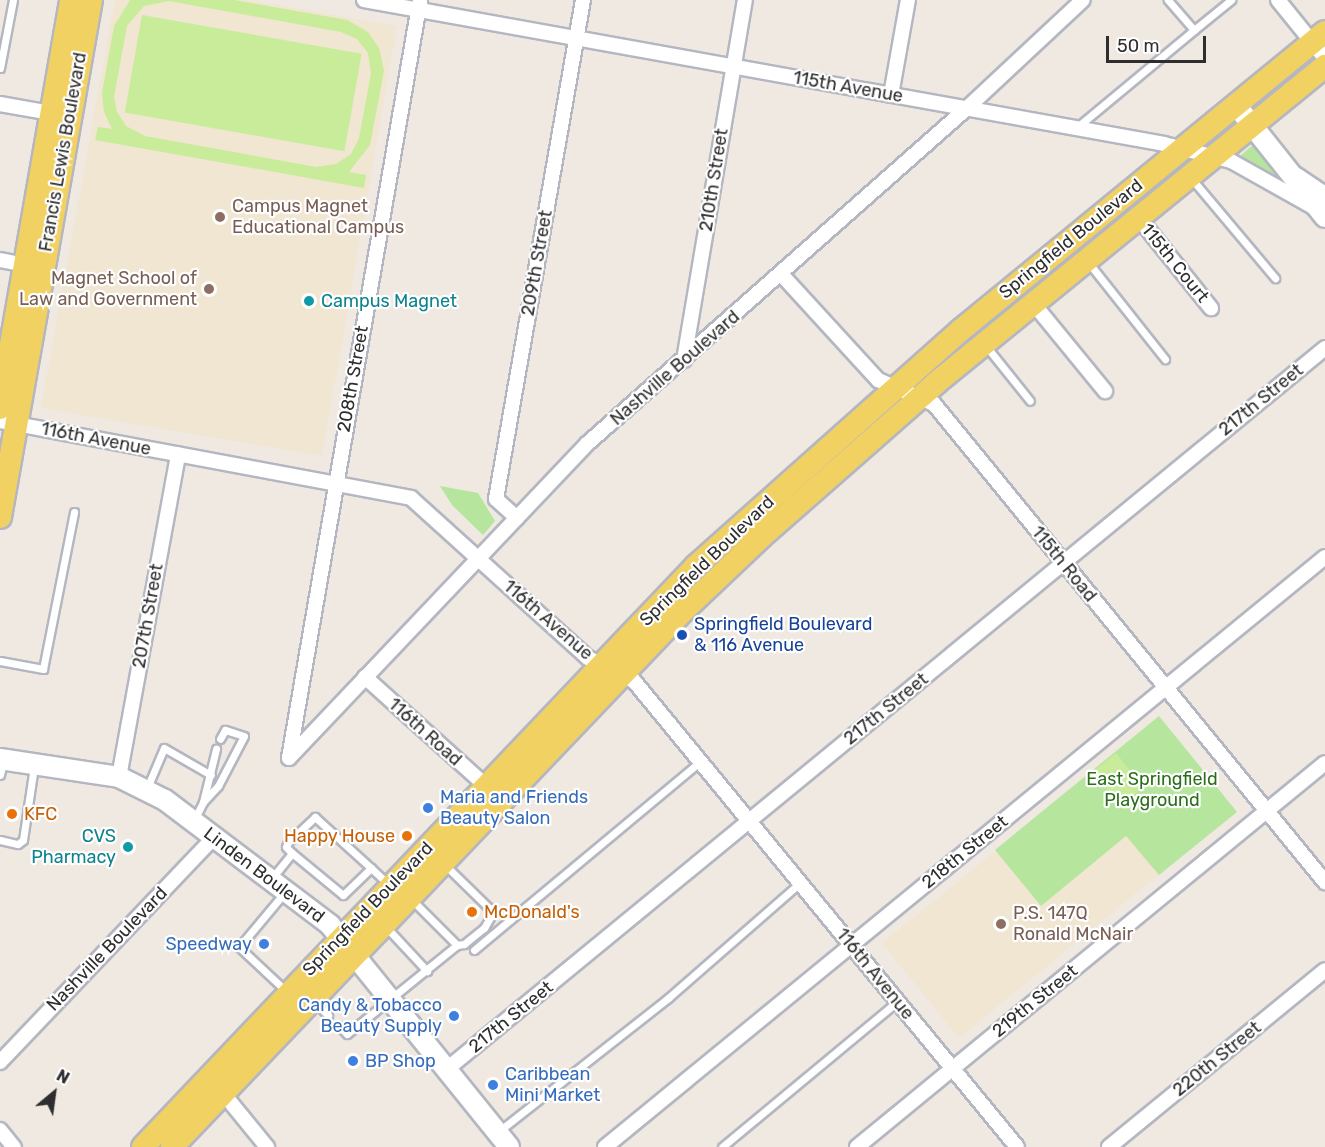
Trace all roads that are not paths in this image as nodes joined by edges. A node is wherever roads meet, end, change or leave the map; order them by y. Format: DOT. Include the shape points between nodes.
graph roads {
  1 [pos="13,0"];
  2 [pos="71,0"];
  3 [pos="91,0"];
  4 [pos="364,0"];
  5 [pos="583,0"];
  6 [pos="745,0"];
  7 [pos="908,0"];
  8 [pos="1168,0"];
  9 [pos="1231,0"];
  10 [pos="1278,0"];
  11 [pos="1078,2"];
  12 [pos="419,5"];
  13 [pos="1194,30"];
  14 [pos="576,38"];
  15 [pos="1321,44"];
  16 [pos="733,66"];
  17 [pos="1325,66"];
  18 [pos="0,68"];
  19 [pos="891,95"];
  20 [pos="0,104"];
  21 [pos="1236,105"];
  22 [pos="967,108"];
  23 [pos="61,115"];
  24 [pos="1252,125"];
  25 [pos="1076,128"];
  26 [pos="1182,149"];
  27 [pos="1213,156"];
  28 [pos="1189,176"];
  29 [pos="1323,207"];
  30 [pos="1138,217"];
  31 [pos="0,260"];
  32 [pos="1086,260"];
  33 [pos="34,267"];
  34 [pos="781,274"];
  35 [pos="1275,278"];
  36 [pos="1033,303"];
  37 [pos="1211,308"];
  38 [pos="984,344"];
  39 [pos="1325,348"];
  40 [pos="1165,359"];
  41 [pos="684,360"];
  42 [pos="893,389"];
  43 [pos="1105,391"];
  44 [pos="918,399"];
  45 [pos="1030,401"];
  46 [pos="5,418"];
  47 [pos="178,454"];
  48 [pos="335,482"];
  49 [pos="74,512"];
  50 [pos="0,517"];
  51 [pos="517,518"];
  52 [pos="1325,557"];
  53 [pos="478,559"];
  54 [pos="1063,563"];
  55 [pos="0,661"];
  56 [pos="612,670"];
  57 [pos="365,677"];
  58 [pos="1164,688"];
  59 [pos="220,739"];
  60 [pos="216,749"];
  61 [pos="289,758"];
  62 [pos="701,761"];
  63 [pos="1325,763"];
  64 [pos="1,764"];
  65 [pos="35,764"];
  66 [pos="211,775"];
  67 [pos="119,777"];
  68 [pos="486,786"];
  69 [pos="146,790"];
  70 [pos="203,802"];
  71 [pos="1266,812"];
  72 [pos="193,821"];
  73 [pos="749,821"];
  74 [pos="214,837"];
  75 [pos="0,840"];
  76 [pos="292,853"];
  77 [pos="442,863"];
  78 [pos="371,868"];
  79 [pos="1325,882"];
  80 [pos="800,883"];
  81 [pos="278,886"];
  82 [pos="390,886"];
  83 [pos="410,897"];
  84 [pos="384,924"];
  85 [pos="348,945"];
  86 [pos="457,945"];
  87 [pos="851,945"];
  88 [pos="474,950"];
  89 [pos="1325,970"];
  90 [pos="427,971"];
  91 [pos="288,993"];
  92 [pos="311,999"];
  93 [pos="392,1000"];
  94 [pos="898,1001"];
  95 [pos="328,1015"];
  96 [pos="339,1026"];
  97 [pos="0,1062"];
  98 [pos="952,1069"];
  99 [pos="447,1070"];
  100 [pos="223,1093"];
  101 [pos="0,1130"];
  102 [pos="503,1140"];
  103 [pos="14,1147"];
  104 [pos="143,1147"];
  105 [pos="172,1147"];
  106 [pos="267,1147"];
  107 [pos="605,1147"];
  108 [pos="722,1147"];
  109 [pos="857,1147"];
  110 [pos="1017,1147"];
  111 [pos="1109,1147"];
  1 -- 18 [label="lane"];
  2 -- 23 [label="main road, Francis Lewis Boulevard"];
  3 -- 23 [label="main road, Francis Lewis Boulevard"];
  4 -- 12 [label="street, 115th Avenue"];
  5 -- 14 [label="street, 209th Street"];
  6 -- 16 [label="street, 210th Street"];
  7 -- 19 [label="street"];
  8 -- 13 [label="lane"];
  9 -- 13 [label="lane"];
  10 -- 15 [label="street"];
  11 -- 22 [label="street, Nashville Boulevard"];
  12 -- 14 [label="street, 115th Avenue"];
  12 -- 48 [label="street, 208th Street"];
  13 -- 25 [label="lane"];
  14 -- 16 [label="street, 115th Avenue"];
  14 -- 51 [label="street, 209th Street" via="496,499"];
  15 -- 21 [label="main road, Springfield Boulevard"];
  16 -- 19 [label="street, 115th Avenue"];
  16 -- 41 [label="street, 210th Street"];
  17 -- 24 [label="main road, Springfield Boulevard"];
  19 -- 22 [label="street, 115th Avenue"];
  20 -- 23 [label="street"];
  21 -- 24 [label="main road, 115th Avenue"];
  21 -- 26 [label="main road, Springfield Boulevard"];
  22 -- 25 [label="street, 115th Avenue"];
  22 -- 34 [label="street, Nashville Boulevard"];
  23 -- 33 [label="main road, Francis Lewis Boulevard"];
  24 -- 27 [label="main road, Springfield Boulevard"];
  24 -- 29 [label="main road, 115th Avenue"];
  25 -- 26 [label="street, 115th Avenue"];
  26 -- 27 [label="street, 115th Avenue"];
  26 -- 42 [label="main road, Springfield Boulevard"];
  27 -- 28 [label="main road, Springfield Boulevard"];
  27 -- 29 [label="street, 115th Avenue" via="1231,161"];
  28 -- 30 [label="main road, Springfield Boulevard"];
  28 -- 35 [label="lane"];
  30 -- 32 [label="main road, Springfield Boulevard"];
  30 -- 37 [label="street, 115th Court"];
  31 -- 33 [label="street"];
  32 -- 36 [label="main road, Springfield Boulevard"];
  32 -- 40 [label="lane"];
  33 -- 46 [label="main road, Francis Lewis Boulevard"];
  34 -- 41 [label="street, Nashville Boulevard"];
  34 -- 42 [label="street, 115th Road" via="878,380"];
  36 -- 38 [label="main road, Springfield Boulevard"];
  36 -- 43 [label="street"];
  38 -- 44 [label="main road, Springfield Boulevard"];
  38 -- 45 [label="lane"];
  39 -- 54 [label="street, 217th Street"];
  41 -- 51 [label="street, Nashville Boulevard" via="588,443"];
  42 -- 44 [label="street, 115th Road"];
  42 -- 56 [label="main road, Springfield Boulevard" via="696,566"];
  44 -- 54 [label="street, 115th Road" via="934,404"];
  44 -- 56 [label="main road, Springfield Boulevard"];
  46 -- 47 [label="street, 116th Avenue"];
  46 -- 50 [label="main road, Francis Lewis Boulevard"];
  47 -- 48 [label="street, 116th Avenue"];
  47 -- 67 [label="street, 207th Street"];
  48 -- 53 [label="street, 116th Avenue" via="411,498"];
  48 -- 61 [label="street, 208th Street"];
  49 -- 55 [label="lane" via="43,669"];
  51 -- 53 [label="street, Nashville Boulevard"];
  52 -- 58 [label="street, 218th Street"];
  53 -- 56 [label="street, 116th Avenue" via="588,658"];
  53 -- 57 [label="street, Nashville Boulevard"];
  54 -- 58 [label="street, 115th Road"];
  54 -- 73 [label="street, 217th Street"];
  56 -- 62 [label="street, 116th Avenue" via="634,681"];
  56 -- 68 [label="main road, Springfield Boulevard"];
  56 -- 77 [label="main road, Springfield Boulevard"];
  57 -- 61 [label="street, Nashville Boulevard"];
  57 -- 68 [label="street, 116th Road"];
  58 -- 71 [label="street, 115th Road"];
  58 -- 87 [label="street, 218th Street"];
  59 -- 70 [label="lane" via="225,730 244,736 218,786"];
  60 -- 66 [label="lane"];
  62 -- 73 [label="street, 116th Avenue"];
  62 -- 88 [label="lane"];
  63 -- 71 [label="street, 219th Street"];
  64 -- 65 [label="main road, Linden Boulevard"];
  65 -- 67 [label="main road, Linden Boulevard"];
  65 -- 75 [label="lane" via="23,840 18,844"];
  66 -- 69 [label="lane" via="164,748"];
  66 -- 70 [label="lane"];
  67 -- 69 [label="main road, Linden Boulevard"];
  68 -- 82 [label="main road, Springfield Boulevard"];
  69 -- 72 [label="main road, Linden Boulevard"];
  70 -- 72 [label="lane"];
  71 -- 79 [label="street, 115th Road"];
  71 -- 98 [label="street, 219th Street"];
  72 -- 74 [label="main road, Linden Boulevard"];
  73 -- 80 [label="street, 116th Avenue"];
  73 -- 99 [label="street, 217th Street"];
  74 -- 81 [label="main road, Linden Boulevard"];
  74 -- 97 [label="street, Nashville Boulevard"];
  76 -- 78 [label="lane" via="340,895"];
  76 -- 78 [label="lane" via="286,848 288,842 315,817"];
  76 -- 81 [label="lane"];
  77 -- 83 [label="main road, Springfield Boulevard"];
  77 -- 86 [label="lane" via="492,914 474,936"];
  78 -- 82 [label="lane"];
  80 -- 87 [label="street, 116th Avenue"];
  80 -- 102 [label="lane"];
  81 -- 85 [label="main road, Linden Boulevard"];
  81 -- 91 [label="lane" via="239,947"];
  82 -- 85 [label="main road, Springfield Boulevard"];
  83 -- 84 [label="main road, Springfield Boulevard"];
  83 -- 86 [label="lane"];
  84 -- 85 [label="main road, Springfield Boulevard"];
  84 -- 90 [label="lane"];
  85 -- 91 [label="main road, Springfield Boulevard"];
  85 -- 92 [label="main road, Springfield Boulevard"];
  85 -- 93 [label="main road, Linden Boulevard"];
  86 -- 90 [label="lane"];
  87 -- 94 [label="street, 116th Avenue"];
  87 -- 107 [label="street, 218th Street"];
  89 -- 111 [label="street, 220th Street"];
  90 -- 93 [label="lane"];
  91 -- 104 [label="main road, Springfield Boulevard"];
  92 -- 95 [label="lane"];
  92 -- 100 [label="main road, Springfield Boulevard"];
  93 -- 96 [label="lane" via="347,1034"];
  93 -- 99 [label="main road, Linden Boulevard"];
  94 -- 98 [label="street, 116th Avenue"];
  94 -- 108 [label="lane"];
  98 -- 109 [label="street, 219th Street"];
  98 -- 110 [label="street, 116th Avenue"];
  99 -- 102 [label="main road, Linden Boulevard"];
  100 -- 105 [label="main road, Springfield Boulevard"];
  100 -- 106 [label="street"];
  101 -- 103 [label="street"];
}
